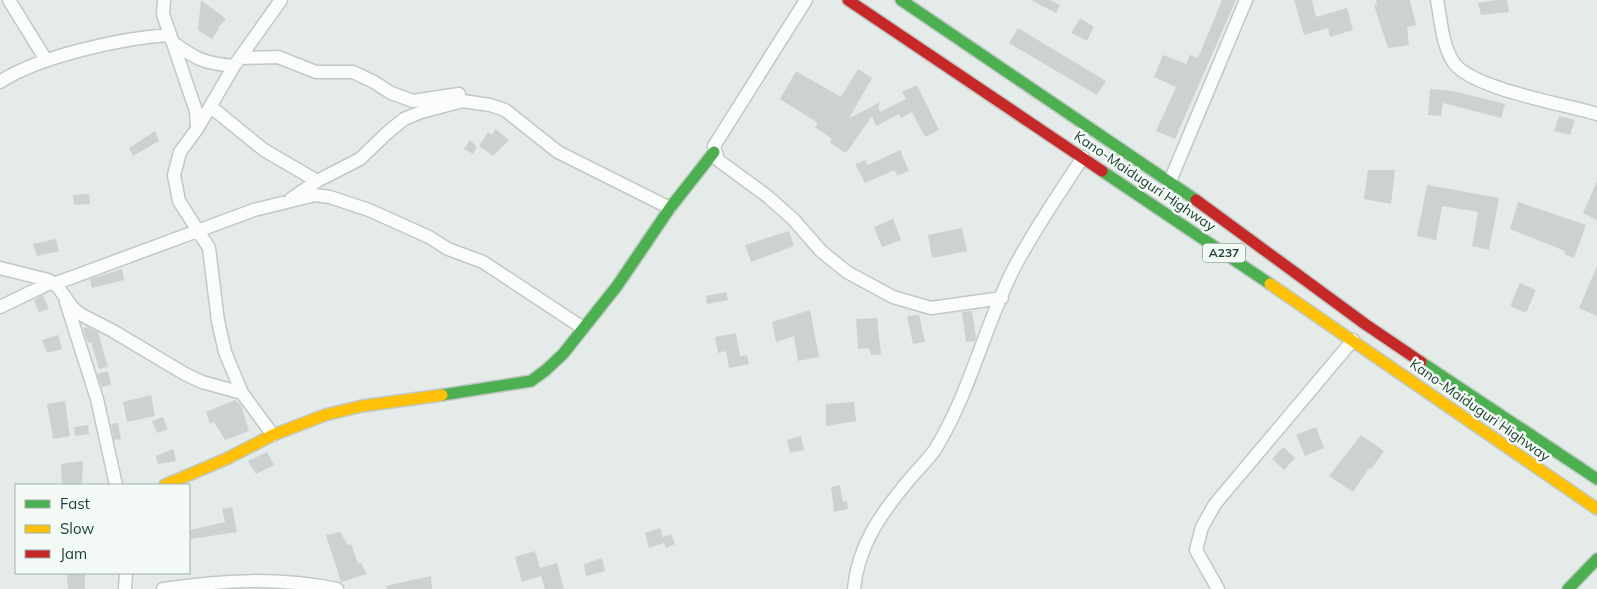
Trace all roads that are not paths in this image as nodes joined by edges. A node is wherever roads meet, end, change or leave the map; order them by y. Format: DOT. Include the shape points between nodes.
graph roads {
  1 [pos="9,0"];
  2 [pos="164,0"];
  3 [pos="281,0"];
  4 [pos="806,0"];
  5 [pos="848,0"];
  6 [pos="901,0"];
  7 [pos="1246,0"];
  8 [pos="1437,0"];
  9 [pos="171,38"];
  10 [pos="46,60"];
  11 [pos="236,62"];
  12 [pos="0,82"];
  13 [pos="474,102"];
  14 [pos="210,107"];
  15 [pos="1597,114"];
  16 [pos="197,129"];
  17 [pos="714,152"];
  18 [pos="1083,158"];
  19 [pos="317,181"];
  20 [pos="1170,181"];
  21 [pos="287,202"];
  22 [pos="670,208"];
  23 [pos="197,232"];
  24 [pos="0,268"];
  25 [pos="53,283"];
  26 [pos="65,297"];
  27 [pos="1002,298"];
  28 [pos="0,307"];
  29 [pos="583,328"];
  30 [pos="1353,340"];
  31 [pos="242,393"];
  32 [pos="273,434"];
  33 [pos="1597,479"];
  34 [pos="116,484"];
  35 [pos="167,484"];
  36 [pos="1597,509"];
  37 [pos="1597,559"];
  38 [pos="126,574"];
  39 [pos="217,585"];
  40 [pos="125,589"];
  41 [pos="163,589"];
  42 [pos="337,589"];
  43 [pos="854,589"];
  44 [pos="1218,589"];
  45 [pos="1568,589"];
  1 -- 10 [label="street"];
  2 -- 9 [label="street" via="163,14"];
  3 -- 11 [label="street"];
  4 -- 17 [label="street" via="714,146"];
  5 -- 18 [label="main road, Kano-Maiduguri Highway / A237"];
  6 -- 20 [label="main road, Kano-Maiduguri Highway / A237"];
  7 -- 20 [label="street"];
  8 -- 15 [label="street" via="1446,44 1455,64 1482,83"];
  9 -- 10 [label="street" via="139,37"];
  9 -- 11 [label="street" via="198,60 211,64"];
  9 -- 16 [label="street" via="196,111"];
  10 -- 12 [label="street" via="23,68"];
  11 -- 13 [label="street" via="278,57 316,72 353,72 413,101 463,94"];
  11 -- 14 [label="street"];
  13 -- 19 [label="street" via="449,104 404,120 360,159"];
  13 -- 22 [label="street" via="505,110 558,152"];
  14 -- 16 [label="street"];
  14 -- 19 [label="street" via="264,150"];
  16 -- 23 [label="street" via="180,152 174,175 179,201"];
  17 -- 22 [label="main road"];
  17 -- 27 [label="street" via="718,160 793,219 821,251 847,272 893,297 931,308"];
  18 -- 27 [label="street" via="1038,225"];
  18 -- 30 [label="main road, Kano-Maiduguri Highway / A237"];
  19 -- 21 [label="street"];
  20 -- 33 [label="main road, Kano-Maiduguri Highway / A237" via="1365,324"];
  21 -- 23 [label="street" via="254,210"];
  21 -- 29 [label="street" via="315,195 369,210 448,249 483,262"];
  22 -- 29 [label="main road" via="617,286"];
  23 -- 25 [label="street"];
  23 -- 31 [label="street" via="209,248 225,352"];
  24 -- 25 [label="street"];
  25 -- 26 [label="street"];
  25 -- 28 [label="street"];
  26 -- 31 [label="street" via="80,314 185,374"];
  26 -- 34 [label="street" via="97,399"];
  27 -- 43 [label="street" via="972,375 936,449 888,505 865,543"];
  29 -- 32 [label="main road" via="563,354 531,380 362,406"];
  30 -- 36 [label="main road, Kano-Maiduguri Highway / A237"];
  30 -- 44 [label="street" via="1215,504 1202,528 1196,550"];
  31 -- 32 [label="street"];
  32 -- 35 [label="main road"];
  37 -- 45 [label="main road"];
  38 -- 40 [label="street"];
  39 -- 41 [label="street"];
  39 -- 42 [label="street" via="278,581"];
}
